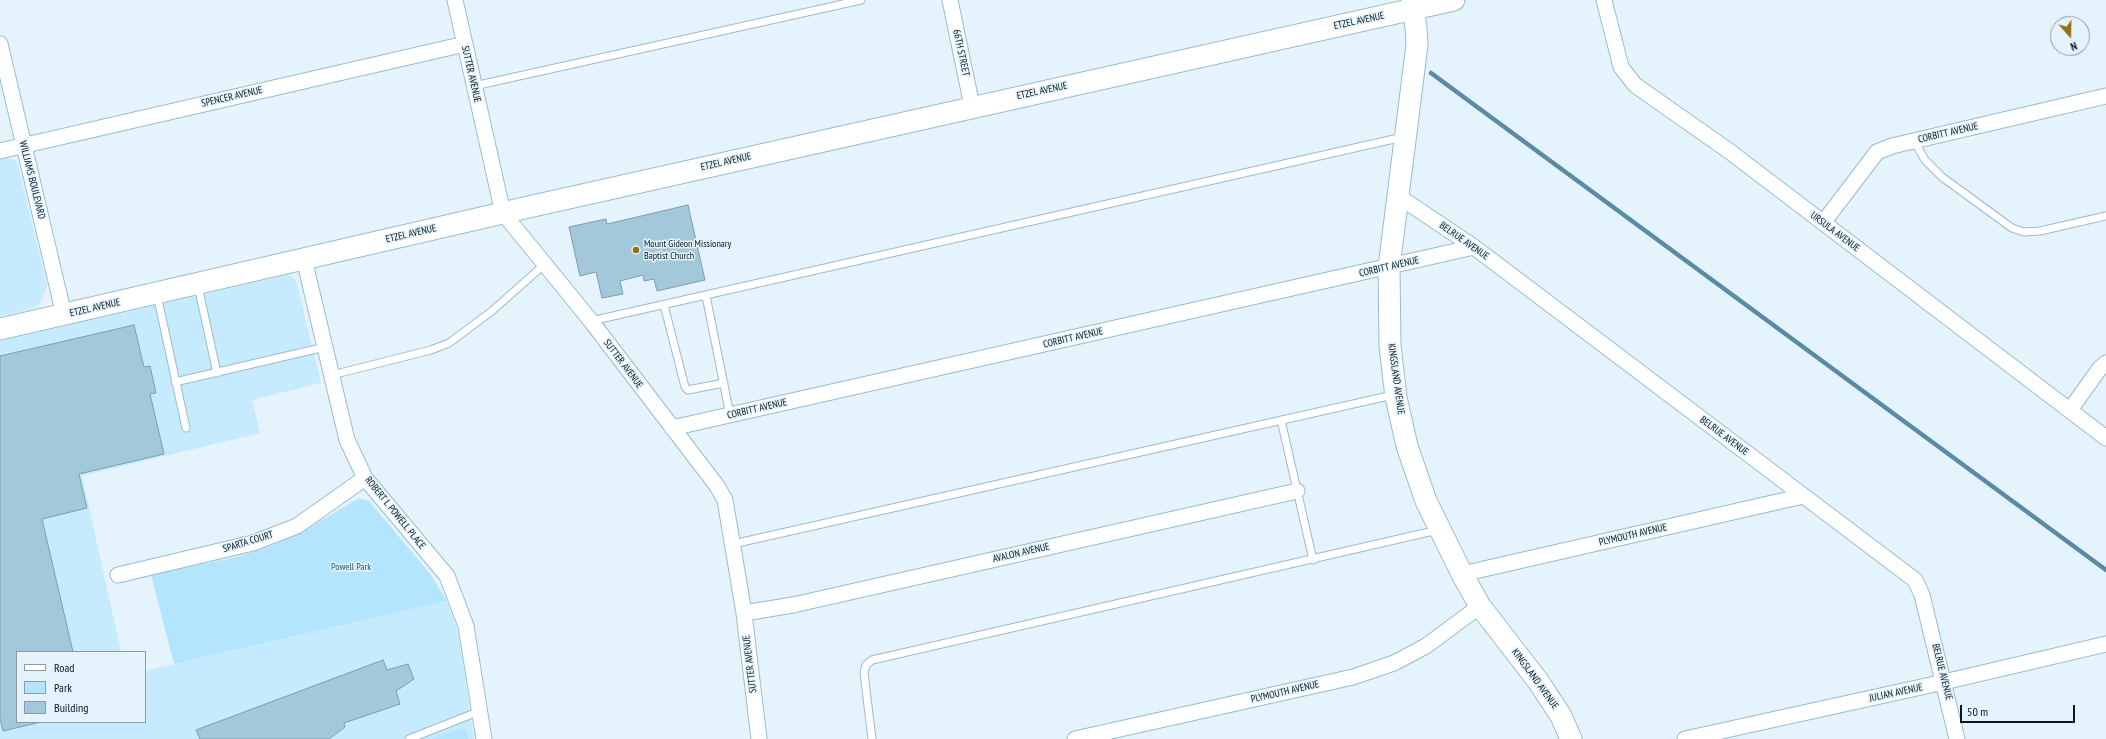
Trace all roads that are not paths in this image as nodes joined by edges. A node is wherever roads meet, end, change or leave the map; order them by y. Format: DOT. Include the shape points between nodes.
graph roads {
  1 [pos="455,0"];
  2 [pos="861,0"];
  3 [pos="950,0"];
  4 [pos="1454,0"];
  5 [pos="1604,0"];
  6 [pos="1413,5"];
  7 [pos="0,44"];
  8 [pos="465,44"];
  9 [pos="474,86"];
  10 [pos="2106,96"];
  11 [pos="972,106"];
  12 [pos="1405,137"];
  13 [pos="1914,141"];
  14 [pos="23,146"];
  15 [pos="0,151"];
  16 [pos="1398,196"];
  17 [pos="503,213"];
  18 [pos="2106,216"];
  19 [pos="1823,223"];
  20 [pos="1474,247"];
  21 [pos="304,260"];
  22 [pos="545,264"];
  23 [pos="1389,267"];
  24 [pos="197,284"];
  25 [pos="157,293"];
  26 [pos="706,296"];
  27 [pos="664,305"];
  28 [pos="64,315"];
  29 [pos="591,322"];
  30 [pos="0,329"];
  31 [pos="325,347"];
  32 [pos="2106,363"];
  33 [pos="217,373"];
  34 [pos="332,375"];
  35 [pos="175,382"];
  36 [pos="724,383"];
  37 [pos="1395,394"];
  38 [pos="2070,410"];
  39 [pos="730,415"];
  40 [pos="1280,420"];
  41 [pos="186,428"];
  42 [pos="672,428"];
  43 [pos="2106,438"];
  44 [pos="365,478"];
  45 [pos="1297,491"];
  46 [pos="1803,496"];
  47 [pos="1440,530"];
  48 [pos="733,544"];
  49 [pos="1313,560"];
  50 [pos="1462,574"];
  51 [pos="118,575"];
  52 [pos="1480,606"];
  53 [pos="744,613"];
  54 [pos="2106,644"];
  55 [pos="1944,682"];
  56 [pos="480,711"];
  57 [pos="409,739"];
  58 [pos="484,739"];
  59 [pos="759,739"];
  60 [pos="872,739"];
  61 [pos="1075,739"];
  62 [pos="1571,739"];
  63 [pos="1685,739"];
  64 [pos="1957,739"];
  1 -- 8 [label="street, SUTTER AVENUE"];
  2 -- 9 [label="lane"];
  3 -- 11 [label="street, 66TH STREET"];
  4 -- 6 [label="street, ETZEL AVENUE"];
  5 -- 19 [label="street, URSULA AVENUE" via="1621,67 1635,85 1729,151"];
  6 -- 11 [label="street, ETZEL AVENUE"];
  6 -- 12 [label="street, KINGSLAND AVENUE" via="1417,45"];
  7 -- 14 [label="street, WILLIAMS BOULEVARD"];
  8 -- 9 [label="street, SUTTER AVENUE"];
  8 -- 14 [label="street, SPENCER AVENUE"];
  9 -- 17 [label="street, SUTTER AVENUE"];
  10 -- 13 [label="street, CORBITT AVENUE"];
  11 -- 17 [label="street, ETZEL AVENUE"];
  12 -- 16 [label="street, KINGSLAND AVENUE"];
  12 -- 26 [label="lane"];
  13 -- 18 [label="lane" via="1925,160 1942,177 2012,228 2024,232 2040,231"];
  13 -- 19 [label="street, CORBITT AVENUE" via="1877,152"];
  14 -- 15 [label="street, SPENCER AVENUE"];
  14 -- 28 [label="street, WILLIAMS BOULEVARD"];
  16 -- 20 [label="street, BELRUE AVENUE"];
  16 -- 23 [label="street, KINGSLAND AVENUE"];
  17 -- 21 [label="street, ETZEL AVENUE"];
  17 -- 22 [label="street, SUTTER AVENUE"];
  19 -- 38 [label="street, URSULA AVENUE"];
  20 -- 23 [label="street, CORBITT AVENUE"];
  20 -- 46 [label="street, BELRUE AVENUE"];
  21 -- 24 [label="street, ETZEL AVENUE"];
  21 -- 31 [label="street, ROBERT L POWELL PLACE"];
  22 -- 29 [label="street, SUTTER AVENUE"];
  22 -- 34 [label="lane" via="492,311 442,347"];
  23 -- 37 [label="street, KINGSLAND AVENUE" via="1390,346"];
  23 -- 39 [label="street, CORBITT AVENUE"];
  24 -- 25 [label="street, ETZEL AVENUE"];
  24 -- 33 [label="lane"];
  25 -- 28 [label="street, ETZEL AVENUE"];
  25 -- 35 [label="lane"];
  26 -- 27 [label="lane"];
  26 -- 36 [label="lane"];
  27 -- 29 [label="lane"];
  27 -- 36 [label="lane" via="685,387 688,390"];
  28 -- 30 [label="street, ETZEL AVENUE"];
  29 -- 42 [label="street, SUTTER AVENUE"];
  31 -- 33 [label="lane"];
  31 -- 34 [label="street, ROBERT L POWELL PLACE"];
  32 -- 38 [label="street"];
  33 -- 35 [label="lane"];
  34 -- 44 [label="street, ROBERT L POWELL PLACE" via="347,440"];
  35 -- 41 [label="lane"];
  36 -- 39 [label="lane"];
  37 -- 40 [label="lane"];
  37 -- 47 [label="street, KINGSLAND AVENUE" via="1407,446 1426,501"];
  38 -- 43 [label="street, URSULA AVENUE"];
  39 -- 42 [label="street, CORBITT AVENUE"];
  40 -- 45 [label="lane"];
  40 -- 48 [label="lane"];
  42 -- 48 [label="street, SUTTER AVENUE" via="725,500"];
  44 -- 51 [label="street, SPARTA COURT" via="297,526 253,543"];
  44 -- 56 [label="street, ROBERT L POWELL PLACE" via="447,576 466,626"];
  45 -- 49 [label="lane"];
  45 -- 53 [label="street, AVALON AVENUE" via="801,603"];
  46 -- 50 [label="street, PLYMOUTH AVENUE"];
  46 -- 55 [label="street, BELRUE AVENUE" via="1915,580 1922,595"];
  47 -- 49 [label="lane"];
  47 -- 50 [label="street, KINGSLAND AVENUE"];
  48 -- 53 [label="street, SUTTER AVENUE"];
  49 -- 60 [label="lane" via="872,660 866,665 864,673"];
  50 -- 52 [label="street, KINGSLAND AVENUE"];
  52 -- 61 [label="street, PLYMOUTH AVENUE" via="1426,646 1394,663 1353,677"];
  52 -- 62 [label="street, KINGSLAND AVENUE" via="1538,681 1561,716"];
  53 -- 59 [label="street, SUTTER AVENUE"];
  54 -- 55 [label="street, JULIAN AVENUE"];
  55 -- 63 [label="street, JULIAN AVENUE"];
  55 -- 64 [label="street, BELRUE AVENUE"];
  56 -- 57 [label="lane"];
  56 -- 58 [label="street, ROBERT L POWELL PLACE"];
}
